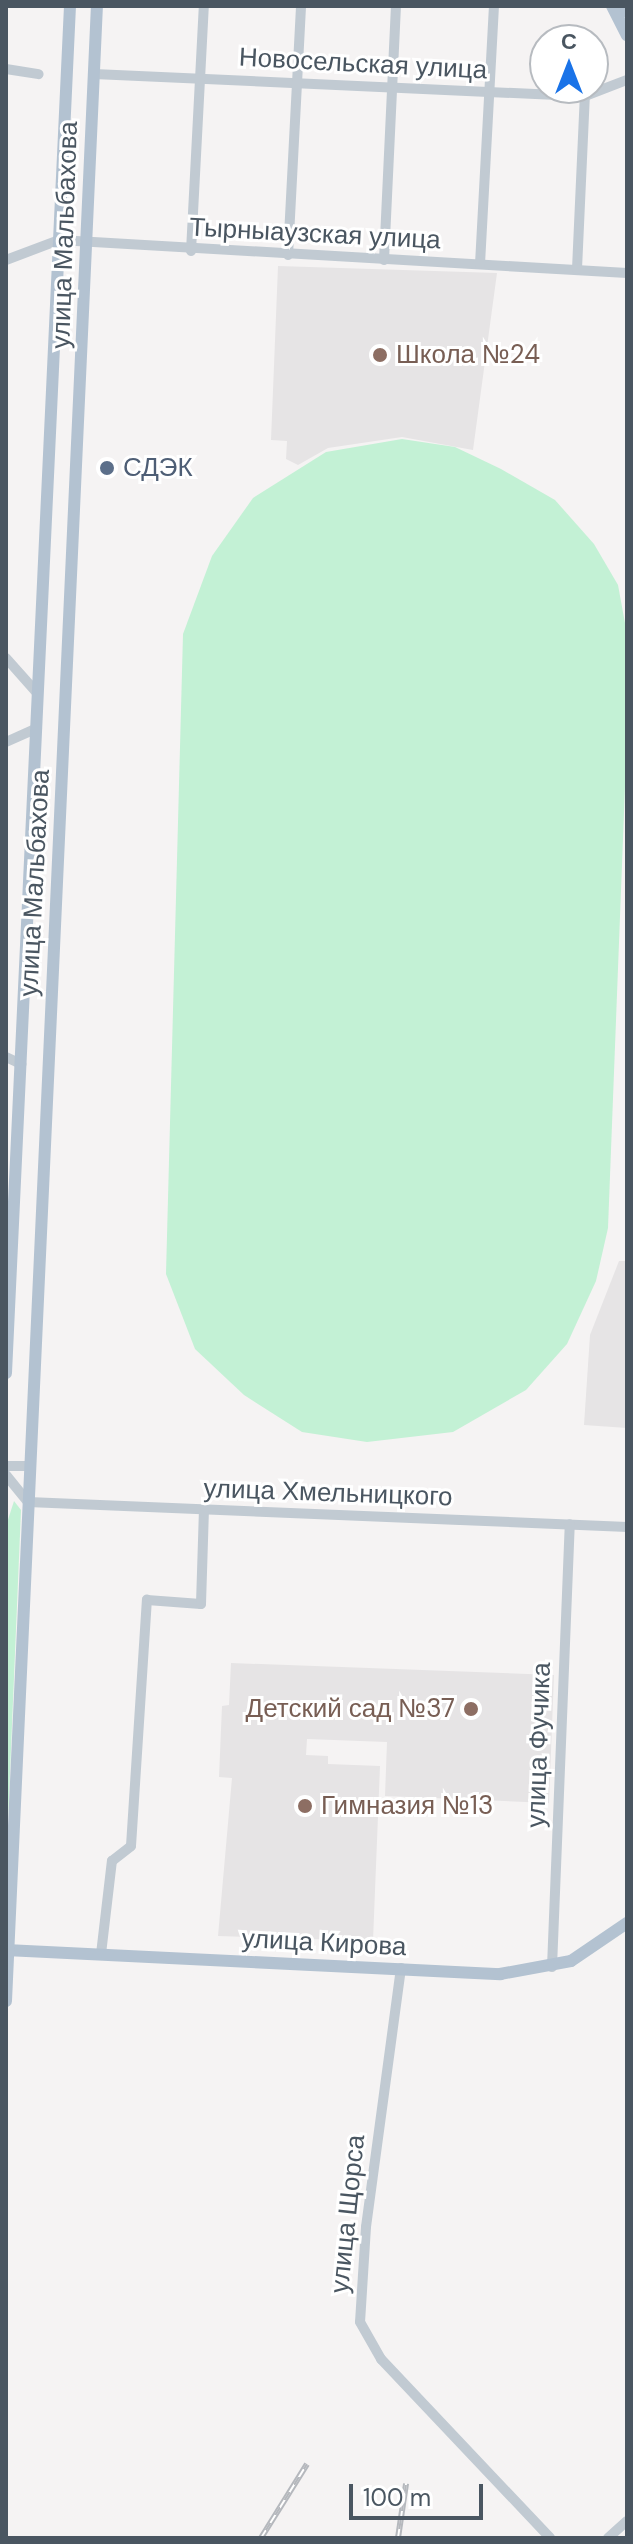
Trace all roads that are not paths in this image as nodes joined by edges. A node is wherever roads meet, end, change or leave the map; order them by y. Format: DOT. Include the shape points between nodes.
graph roads {
  1 [pos="70,6"];
  2 [pos="97,6"];
  3 [pos="204,6"];
  4 [pos="301,6"];
  5 [pos="396,6"];
  6 [pos="494,6"];
  7 [pos="612,6"];
  8 [pos="624,6"];
  9 [pos="627,12"];
  10 [pos="627,35"];
  11 [pos="6,69"];
  12 [pos="39,74"];
  13 [pos="94,74"];
  14 [pos="200,78"];
  15 [pos="298,83"];
  16 [pos="392,89"];
  17 [pos="489,92"];
  18 [pos="529,94"];
  19 [pos="585,104"];
  20 [pos="59,240"];
  21 [pos="86,241"];
  22 [pos="191,251"];
  23 [pos="8,255"];
  24 [pos="288,255"];
  25 [pos="384,260"];
  26 [pos="480,264"];
  27 [pos="577,269"];
  28 [pos="627,273"];
  29 [pos="6,658"];
  30 [pos="38,694"];
  31 [pos="37,728"];
  32 [pos="6,742"];
  33 [pos="6,1057"];
  34 [pos="21,1064"];
  35 [pos="18,1127"];
  36 [pos="6,1134"];
  37 [pos="6,1373"];
  38 [pos="6,1466"];
  39 [pos="30,1466"];
  40 [pos="6,1475"];
  41 [pos="10,1495"];
  42 [pos="28,1502"];
  43 [pos="204,1510"];
  44 [pos="570,1524"];
  45 [pos="627,1527"];
  46 [pos="627,1923"];
  47 [pos="7,1950"];
  48 [pos="101,1954"];
  49 [pos="552,1967"];
  50 [pos="401,1968"];
  51 [pos="6,2001"];
  52 [pos="627,2521"];
  53 [pos="550,2538"];
  54 [pos="608,2538"];
  1 -- 20 [label="main road, улица Мальбахова"];
  2 -- 13 [label="main road, улица Мальбахова"];
  3 -- 14 [label="street"];
  4 -- 15 [label="street"];
  5 -- 16 [label="street"];
  6 -- 17 [label="street"];
  7 -- 10 [label="main road"];
  8 -- 9 [label="main road"];
  11 -- 12 [label="street"];
  13 -- 14 [label="street, Новосельская улица"];
  13 -- 21 [label="main road, улица Мальбахова"];
  14 -- 15 [label="street, Новосельская улица"];
  14 -- 22 [label="street"];
  15 -- 16 [label="street, Новосельская улица"];
  15 -- 24 [label="street"];
  16 -- 17 [label="street, Новосельская улица"];
  16 -- 25 [label="street"];
  17 -- 18 [label="street, Новосельская улица"];
  17 -- 26 [label="street"];
  19 -- 27 [label="street"];
  20 -- 21 [label="street, Тырныаузская улица"];
  20 -- 23 [label="street, Тырныаузская улица"];
  20 -- 30 [label="main road, улица Мальбахова"];
  21 -- 22 [label="street, Тырныаузская улица"];
  21 -- 39 [label="main road, улица Мальбахова"];
  22 -- 24 [label="street, Тырныаузская улица"];
  24 -- 25 [label="street, Тырныаузская улица"];
  25 -- 26 [label="street, Тырныаузская улица"];
  26 -- 27 [label="street, Тырныаузская улица"];
  27 -- 28 [label="street, Тырныаузская улица"];
  29 -- 30 [label="street"];
  30 -- 31 [label="main road, улица Мальбахова"];
  31 -- 32 [label="street"];
  31 -- 34 [label="main road, улица Мальбахова"];
  33 -- 34 [label="street"];
  34 -- 35 [label="main road, улица Мальбахова"];
  35 -- 36 [label="street"];
  35 -- 37 [label="main road, улица Мальбахова"];
  38 -- 39 [label="street"];
  39 -- 42 [label="main road, улица Мальбахова"];
  40 -- 41 [label="street"];
  41 -- 42 [label="street"];
  42 -- 43 [label="street, улица Хмельницкого"];
  42 -- 47 [label="main road, улица Мальбахова"];
  43 -- 44 [label="street, улица Хмельницкого"];
  43 -- 48 [label="street" via="201,1604 147,1600 131,1846 112,1861"];
  44 -- 45 [label="street, улица Хмельницкого"];
  44 -- 49 [label="street, улица Фучика"];
  46 -- 49 [label="main road, улица Кирова" via="585,1954"];
  47 -- 48 [label="main road, улица Кирова"];
  47 -- 51 [label="main road, улица Мальбахова"];
  48 -- 50 [label="main road, улица Кирова"];
  49 -- 50 [label="main road, улица Кирова" via="500,1974"];
  50 -- 53 [label="street, улица Щорса" via="366,2227 360,2322 381,2359"];
  52 -- 54 [label="street"];
}
